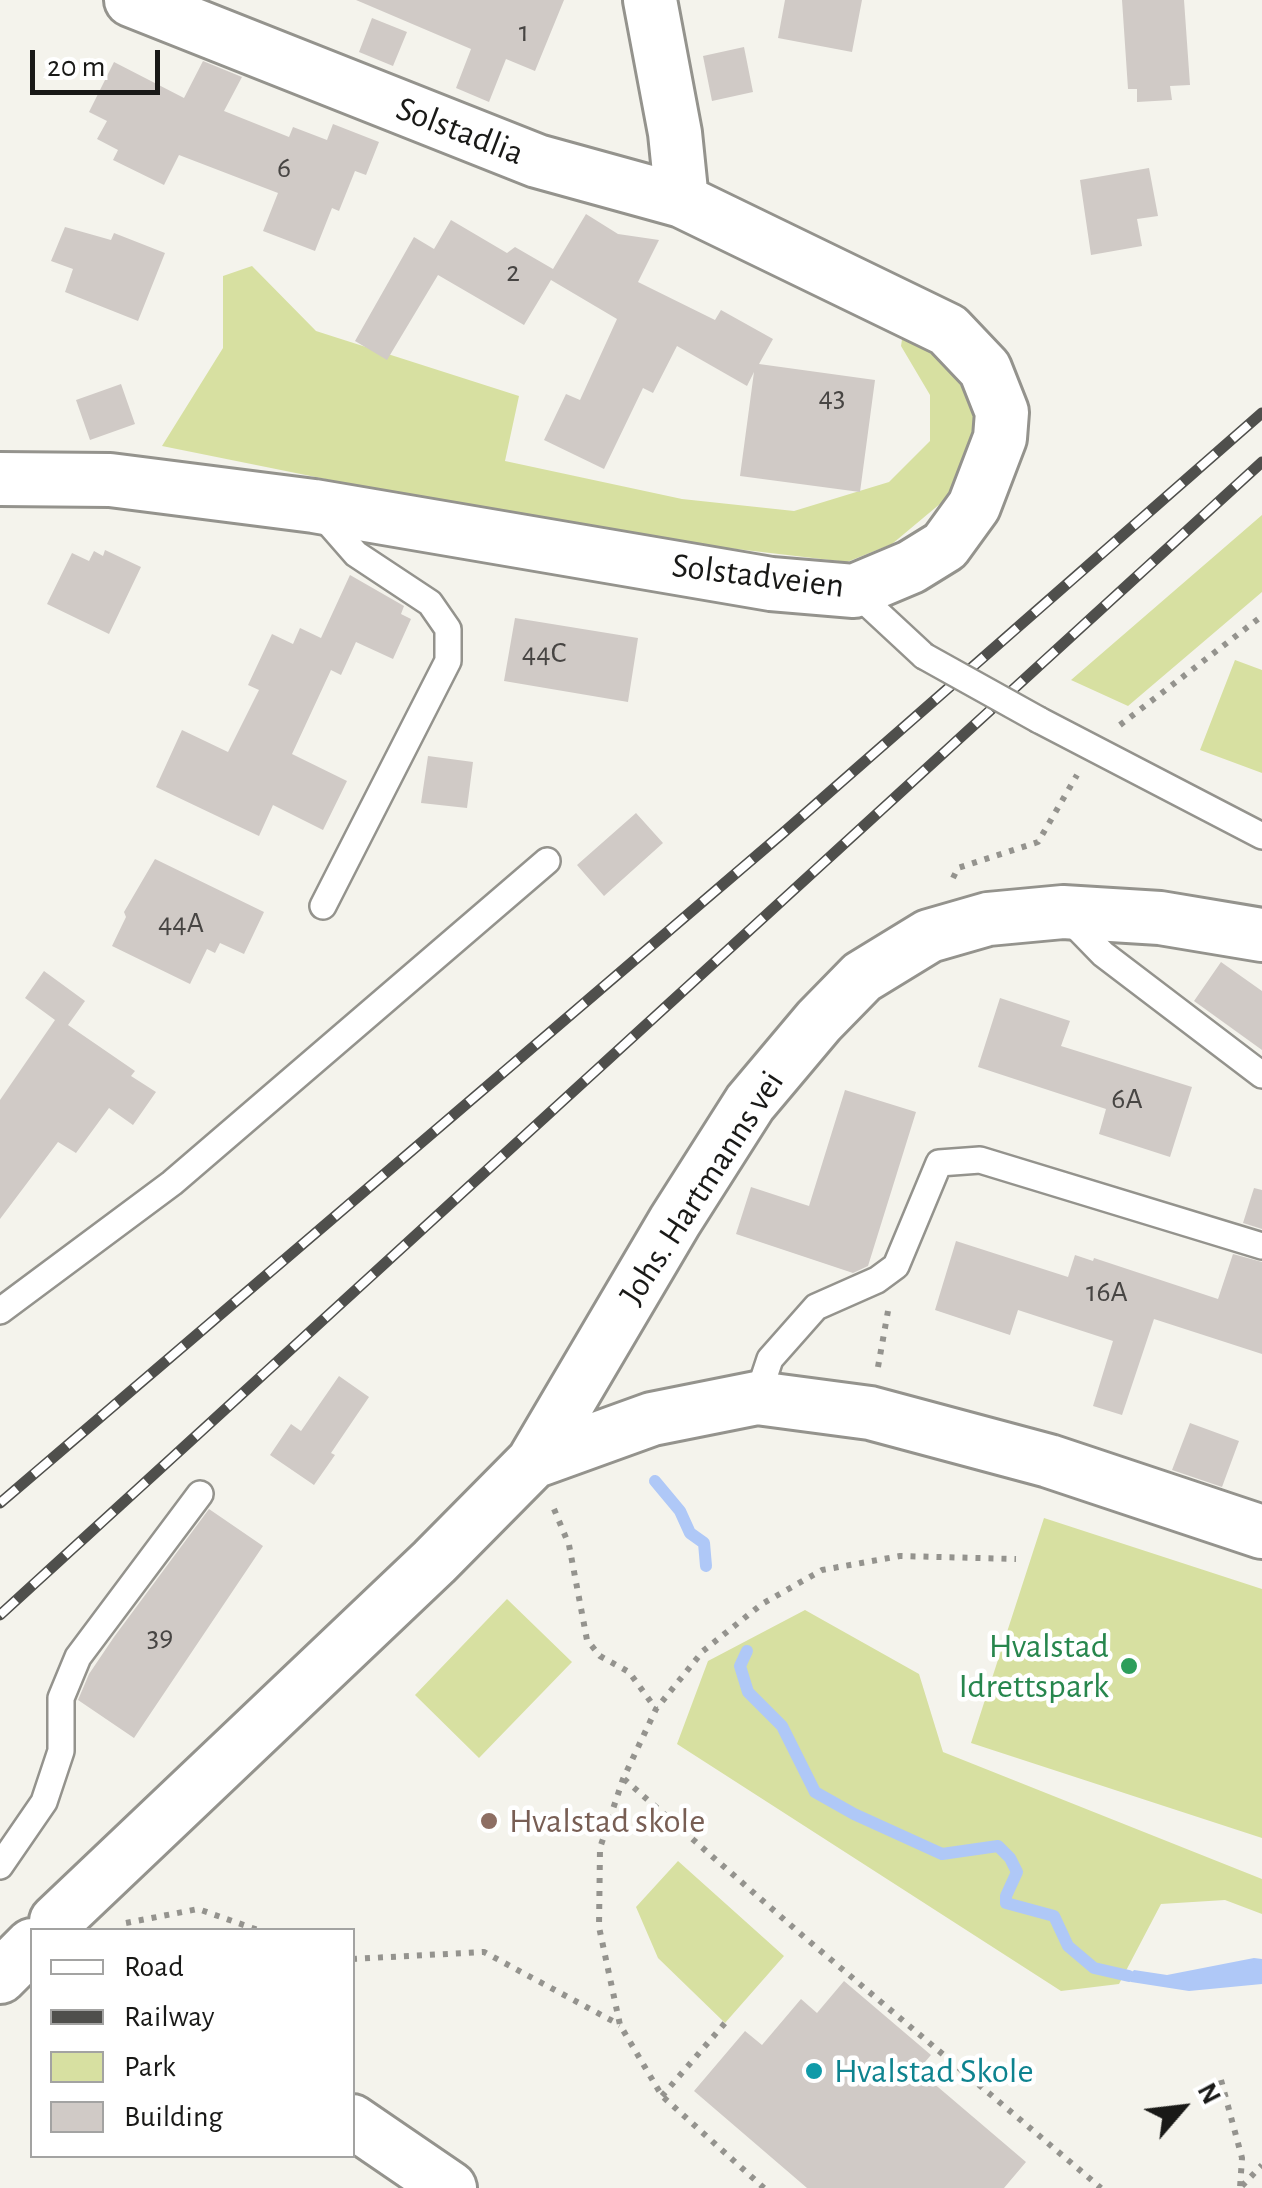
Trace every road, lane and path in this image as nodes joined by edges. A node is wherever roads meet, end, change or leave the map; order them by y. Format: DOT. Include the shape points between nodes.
graph roads {
  1 [pos="131,0"];
  2 [pos="650,0"];
  3 [pos="682,201"];
  4 [pos="0,479"];
  5 [pos="314,506"];
  6 [pos="854,590"];
  7 [pos="1262,616"];
  8 [pos="1094,746"];
  9 [pos="1262,836"];
  10 [pos="547,861"];
  11 [pos="323,906"];
  12 [pos="1063,912"];
  13 [pos="1262,934"];
  14 [pos="928,936"];
  15 [pos="1262,1074"];
  16 [pos="1262,1246"];
  17 [pos="896,1266"];
  18 [pos="0,1312"];
  19 [pos="758,1398"];
  20 [pos="870,1413"];
  21 [pos="533,1462"];
  22 [pos="200,1494"];
  23 [pos="1262,1532"];
  24 [pos="1016,1559"];
  25 [pos="656,1709"];
  26 [pos="623,1779"];
  27 [pos="0,1866"];
  28 [pos="67,1928"];
  29 [pos="77,1928"];
  30 [pos="253,1928"];
  31 [pos="30,1956"];
  32 [pos="355,1959"];
  33 [pos="0,1978"];
  34 [pos="725,2023"];
  35 [pos="620,2026"];
  36 [pos="1221,2080"];
  37 [pos="662,2096"];
  38 [pos="355,2123"];
  39 [pos="1262,2165"];
  40 [pos="450,2188"];
  41 [pos="764,2188"];
  42 [pos="1101,2188"];
  1 -- 3 [label="street, Solstadlia" via="537,161"];
  2 -- 3 [label="street"];
  3 -- 6 [label="street, Solstadveien" via="948,330 986,369 1002,412 1000,438 974,506 945,546"];
  4 -- 5 [label="street, Solstadveien" via="110,480"];
  5 -- 6 [label="street, Solstadveien" via="771,584"];
  5 -- 11 [label="lane" via="356,554 430,603 448,628 448,661"];
  6 -- 8 [label="lane, bridge" via="924,656"];
  7 -- 8 [label="path"];
  8 -- 9 [label="lane"];
  8 -- 14 [label="path" via="1038,842 958,868"];
  10 -- 18 [label="lane" via="172,1184"];
  12 -- 13 [label="street, Johs. Hartmanns vei"];
  12 -- 14 [label="street, Johs. Hartmanns vei" via="988,919"];
  12 -- 15 [label="lane" via="1102,954"];
  14 -- 21 [label="street, Johs. Hartmanns vei" via="862,977 750,1104"];
  16 -- 17 [label="lane" via="980,1160 939,1164"];
  17 -- 19 [label="lane" via="816,1307 770,1359"];
  17 -- 20 [label="path"];
  19 -- 20 [label="street, Johs. Hartmanns vei"];
  19 -- 21 [label="street, Johs. Hartmanns vei" via="652,1419"];
  20 -- 23 [label="street, Johs. Hartmanns vei" via="1049,1461"];
  21 -- 25 [label="path" via="570,1546 587,1640 629,1672"];
  21 -- 28 [label="street, Johs. Hartmanns vei"];
  22 -- 27 [label="lane" via="78,1657 62,1698 61,1750 44,1802"];
  24 -- 25 [label="path" via="900,1556 822,1570 762,1604 703,1651"];
  25 -- 26 [label="path"];
  26 -- 35 [label="path" via="600,1848 599,1927"];
  26 -- 42 [label="path"];
  29 -- 30 [label="path" via="198,1908"];
  31 -- 33 [label="street, Johs. Hartmanns vei"];
  32 -- 35 [label="path" via="484,1952"];
  34 -- 37 [label="path"];
  35 -- 37 [label="path"];
  36 -- 39 [label="path" via="1242,2158 1240,2188"];
  37 -- 41 [label="path"];
  38 -- 40 [label="street"];
}
